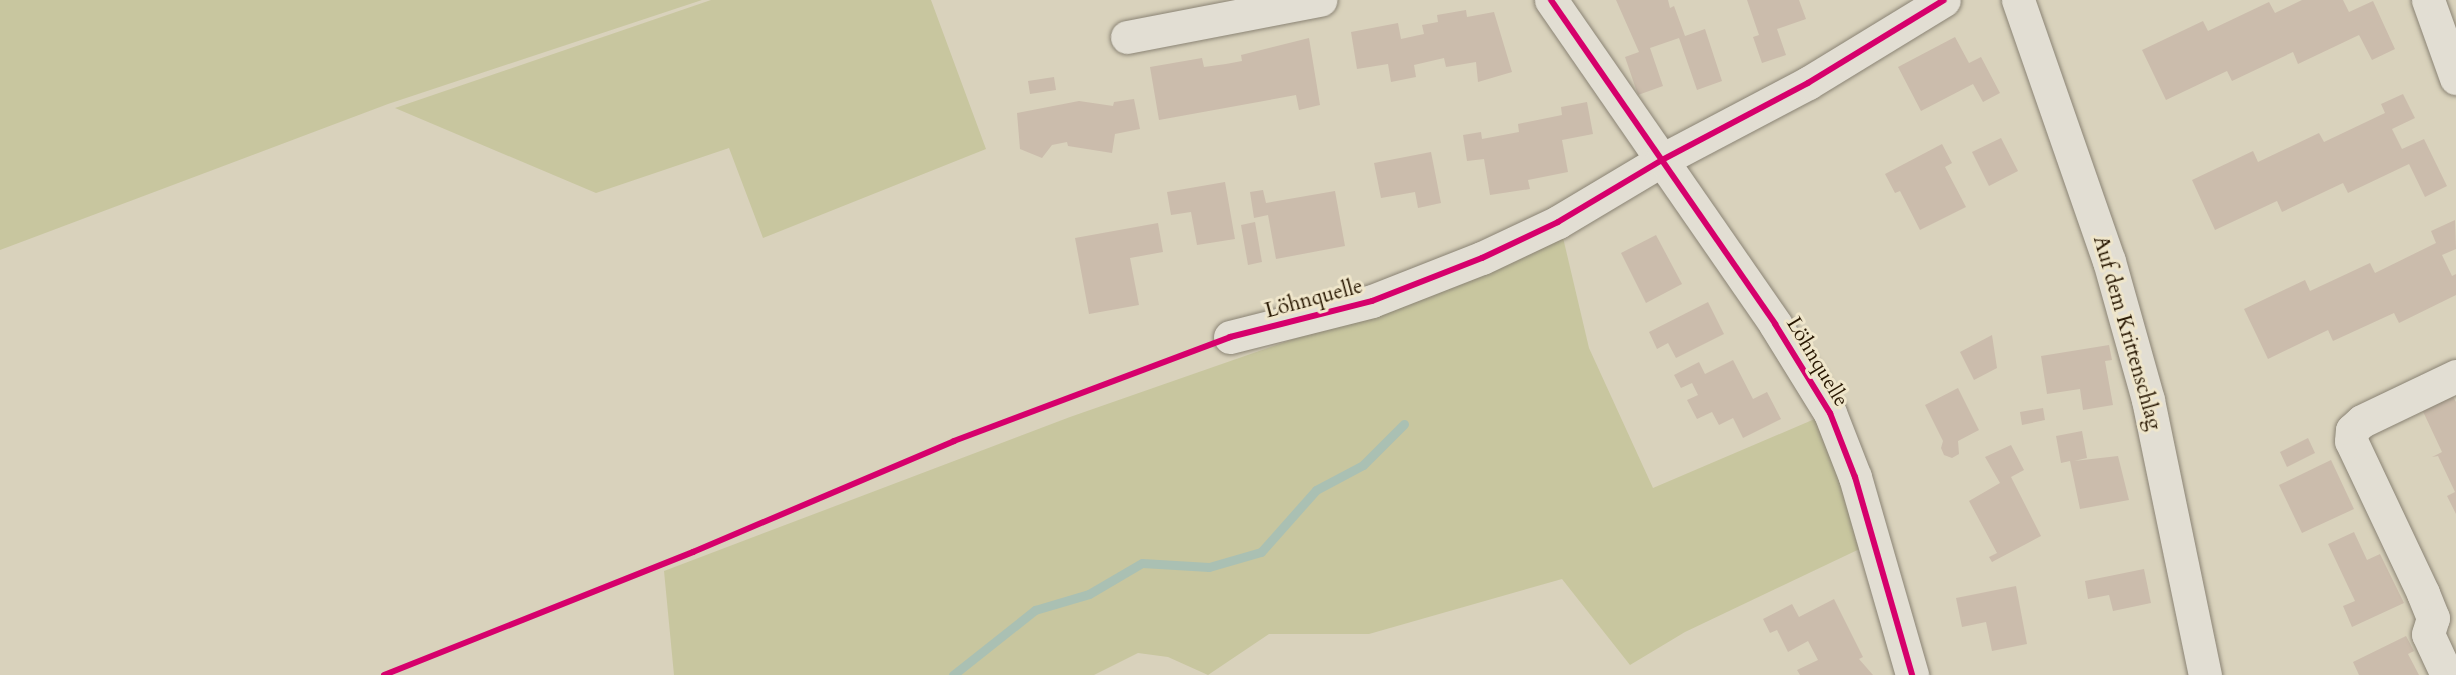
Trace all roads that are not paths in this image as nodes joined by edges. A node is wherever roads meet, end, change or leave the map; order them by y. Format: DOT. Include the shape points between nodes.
graph roads {
  1 [pos="1320,0"];
  2 [pos="1551,0"];
  3 [pos="1944,0"];
  4 [pos="2018,0"];
  5 [pos="2428,0"];
  6 [pos="1127,37"];
  7 [pos="2456,78"];
  8 [pos="1662,160"];
  9 [pos="1230,338"];
  10 [pos="2456,376"];
  11 [pos="1912,675"];
  12 [pos="2205,675"];
  13 [pos="2447,675"];
  1 -- 6 [label="street"];
  2 -- 8 [label="street, Löhnquelle"];
  3 -- 8 [label="street, Löhnquelle" via="1808,83"];
  4 -- 12 [label="street, Auf dem Krittenschlag" via="2109,261 2148,400"];
  5 -- 7 [label="street"];
  8 -- 9 [label="street, Löhnquelle" via="1558,222 1482,258 1372,301"];
  8 -- 11 [label="street, Löhnquelle" via="1775,324 1830,413 1855,477"];
  10 -- 13 [label="street" via="2362,421 2352,430 2351,441 2423,593 2433,618 2428,634"];
}
